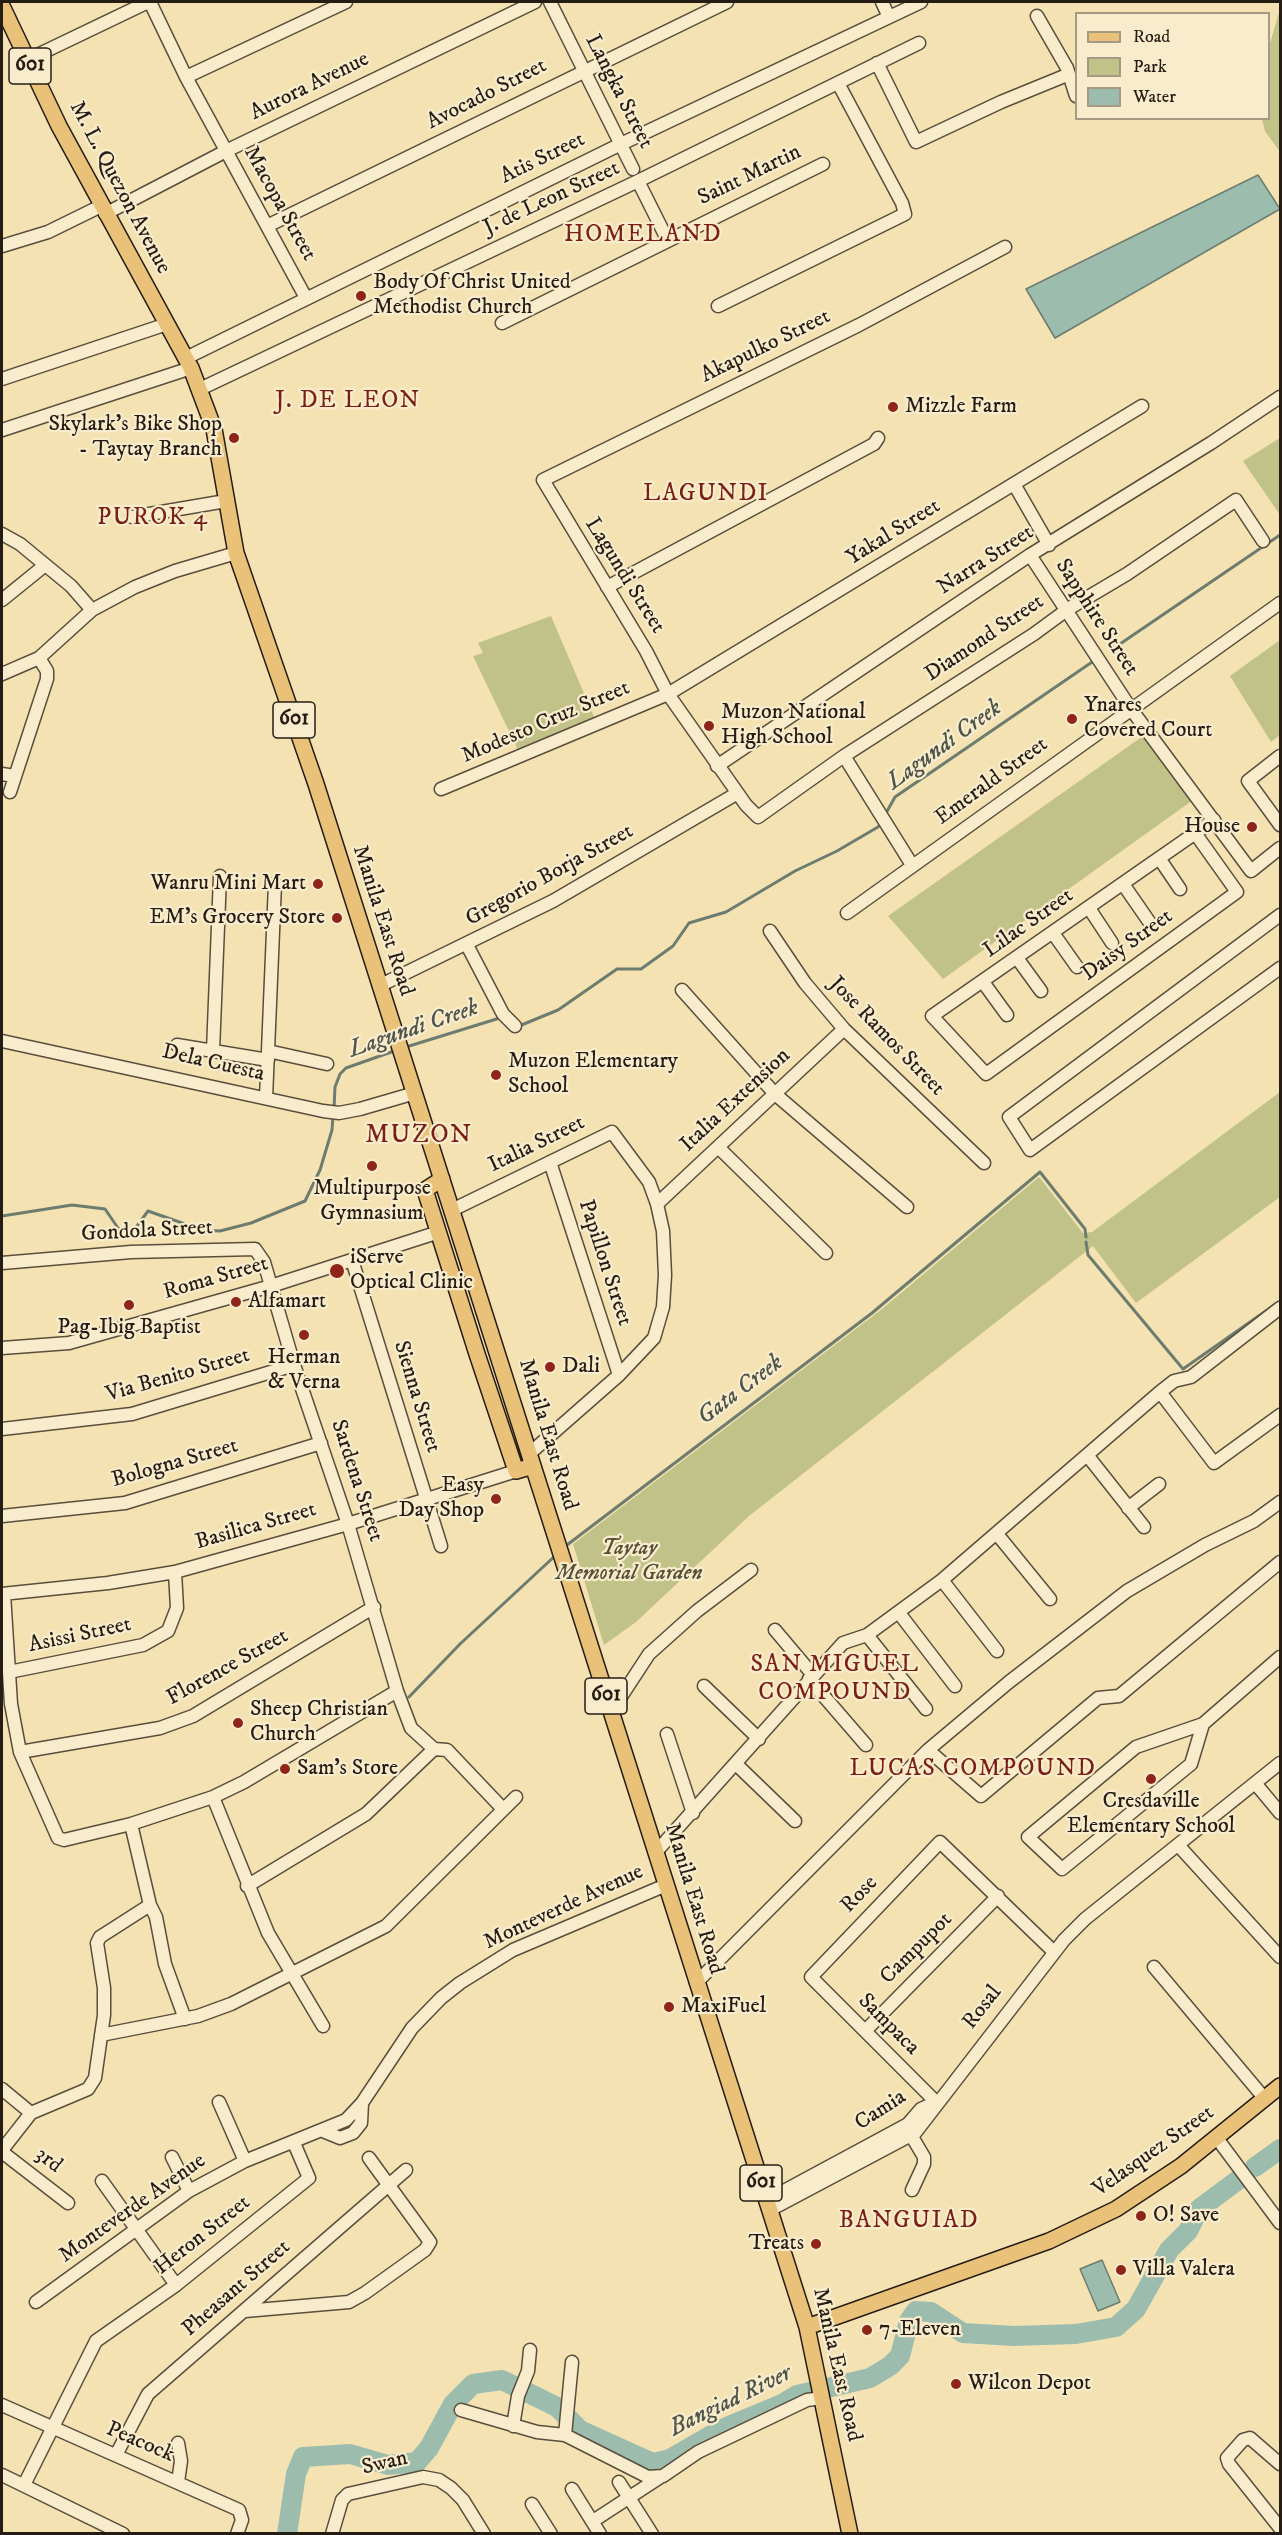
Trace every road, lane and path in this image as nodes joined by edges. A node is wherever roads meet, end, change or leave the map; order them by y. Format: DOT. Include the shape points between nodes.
graph roads {
  1 [pos="149,2"];
  2 [pos="346,2"];
  3 [pos="535,2"];
  4 [pos="550,2"];
  5 [pos="728,2"];
  6 [pos="882,2"];
  7 [pos="921,2"];
  8 [pos="2,6"];
  9 [pos="1037,16"];
  10 [pos="889,17"];
  11 [pos="919,43"];
  12 [pos="27,60"];
  13 [pos="877,63"];
  14 [pos="583,70"];
  15 [pos="1067,75"];
  16 [pos="186,77"];
  17 [pos="838,83"];
  18 [pos="1075,92"];
  19 [pos="621,144"];
  20 [pos="226,151"];
  21 [pos="823,164"];
  22 [pos="633,169"];
  23 [pos="638,181"];
  24 [pos="103,210"];
  25 [pos="267,226"];
  26 [pos="667,239"];
  27 [pos="2,246"];
  28 [pos="1005,247"];
  29 [pos="306,298"];
  30 [pos="718,306"];
  31 [pos="502,323"];
  32 [pos="167,324"];
  33 [pos="188,363"];
  34 [pos="2,379"];
  35 [pos="200,389"];
  36 [pos="1281,397"];
  37 [pos="1142,406"];
  38 [pos="2,430"];
  39 [pos="878,438"];
  40 [pos="543,480"];
  41 [pos="1014,484"];
  42 [pos="226,501"];
  43 [pos="132,517"];
  44 [pos="2,534"];
  45 [pos="1263,541"];
  46 [pos="1049,545"];
  47 [pos="236,553"];
  48 [pos="1030,555"];
  49 [pos="44,566"];
  50 [pos="607,587"];
  51 [pos="2,600"];
  52 [pos="1281,603"];
  53 [pos="1068,609"];
  54 [pos="92,610"];
  55 [pos="39,658"];
  56 [pos="2,674"];
  57 [pos="668,694"];
  58 [pos="1131,709"];
  59 [pos="844,756"];
  60 [pos="1281,756"];
  61 [pos="717,766"];
  62 [pos="8,775"];
  63 [pos="441,789"];
  64 [pos="10,792"];
  65 [pos="736,794"];
  66 [pos="758,817"];
  67 [pos="1214,820"];
  68 [pos="1281,825"];
  69 [pos="1195,833"];
  70 [pos="1281,848"];
  71 [pos="1159,858"];
  72 [pos="912,865"];
  73 [pos="220,876"];
  74 [pos="275,884"];
  75 [pos="1123,884"];
  76 [pos="1179,889"];
  77 [pos="1089,908"];
  78 [pos="847,913"];
  79 [pos="1281,915"];
  80 [pos="1150,923"];
  81 [pos="770,931"];
  82 [pos="1053,933"];
  83 [pos="1112,944"];
  84 [pos="467,945"];
  85 [pos="1017,958"];
  86 [pos="1077,967"];
  87 [pos="1281,968"];
  88 [pos="983,982"];
  89 [pos="379,986"];
  90 [pos="682,990"];
  91 [pos="1041,991"];
  92 [pos="1006,1015"];
  93 [pos="515,1026"];
  94 [pos="844,1029"];
  95 [pos="2,1041"];
  96 [pos="177,1045"];
  97 [pos="213,1051"];
  98 [pos="268,1056"];
  99 [pos="327,1064"];
  100 [pos="986,1074"];
  101 [pos="415,1093"];
  102 [pos="775,1094"];
  103 [pos="266,1098"];
  104 [pos="718,1148"];
  105 [pos="550,1162"];
  106 [pos="984,1163"];
  107 [pos="442,1179"];
  108 [pos="657,1204"];
  109 [pos="907,1207"];
  110 [pos="452,1210"];
  111 [pos="457,1227"];
  112 [pos="439,1232"];
  113 [pos="826,1253"];
  114 [pos="352,1260"];
  115 [pos="2,1263"];
  116 [pos="271,1286"];
  117 [pos="1281,1308"];
  118 [pos="2,1348"];
  119 [pos="496,1348"];
  120 [pos="477,1354"];
  121 [pos="294,1365"];
  122 [pos="619,1376"];
  123 [pos="1160,1392"];
  124 [pos="1281,1415"];
  125 [pos="2,1429"];
  126 [pos="321,1443"];
  127 [pos="1088,1455"];
  128 [pos="531,1460"];
  129 [pos="516,1472"];
  130 [pos="1159,1484"];
  131 [pos="425,1500"];
  132 [pos="1281,1502"];
  133 [pos="1128,1508"];
  134 [pos="2,1516"];
  135 [pos="348,1524"];
  136 [pos="1144,1527"];
  137 [pos="997,1534"];
  138 [pos="441,1546"];
  139 [pos="1281,1562"];
  140 [pos="752,1570"];
  141 [pos="175,1572"];
  142 [pos="942,1580"];
  143 [pos="3,1594"];
  144 [pos="1050,1599"];
  145 [pos="374,1607"];
  146 [pos="899,1613"];
  147 [pos="775,1630"];
  148 [pos="867,1635"];
  149 [pos="997,1651"];
  150 [pos="1281,1657"];
  151 [pos="9,1672"];
  152 [pos="811,1677"];
  153 [pos="704,1686"];
  154 [pos="955,1686"];
  155 [pos="397,1691"];
  156 [pos="926,1709"];
  157 [pos="611,1712"];
  158 [pos="1203,1724"];
  159 [pos="667,1734"];
  160 [pos="759,1739"];
  161 [pos="867,1745"];
  162 [pos="434,1749"];
  163 [pos="928,1750"];
  164 [pos="20,1752"];
  165 [pos="1281,1762"];
  166 [pos="737,1765"];
  167 [pos="1255,1783"];
  168 [pos="213,1797"];
  169 [pos="516,1797"];
  170 [pos="503,1809"];
  171 [pos="693,1813"];
  172 [pos="1281,1813"];
  173 [pos="795,1821"];
  174 [pos="131,1824"];
  175 [pos="1178,1845"];
  176 [pos="656,1852"];
  177 [pos="666,1885"];
  178 [pos="247,1886"];
  179 [pos="998,1896"];
  180 [pos="150,1905"];
  181 [pos="1053,1952"];
  182 [pos="1281,1957"];
  183 [pos="1154,1967"];
  184 [pos="292,1972"];
  185 [pos="811,1977"];
  186 [pos="696,1983"];
  187 [pos="185,2019"];
  188 [pos="323,2026"];
  189 [pos="865,2031"];
  190 [pos="101,2035"];
  191 [pos="1281,2086"];
  192 [pos="2,2089"];
  193 [pos="1265,2098"];
  194 [pos="219,2102"];
  195 [pos="936,2102"];
  196 [pos="31,2113"];
  197 [pos="911,2135"];
  198 [pos="1216,2137"];
  199 [pos="294,2143"];
  200 [pos="2,2151"];
  201 [pos="172,2157"];
  202 [pos="369,2158"];
  203 [pos="245,2161"];
  204 [pos="406,2170"];
  205 [pos="102,2181"];
  206 [pos="389,2184"];
  207 [pos="912,2190"];
  208 [pos="189,2191"];
  209 [pos="68,2203"];
  210 [pos="769,2205"];
  211 [pos="1281,2223"];
  212 [pos="135,2230"];
  213 [pos="176,2285"];
  214 [pos="36,2302"];
  215 [pos="245,2311"];
  216 [pos="807,2327"];
  217 [pos="530,2350"];
  218 [pos="572,2362"];
  219 [pos="821,2392"];
  220 [pos="2,2405"];
  221 [pos="461,2410"];
  222 [pos="513,2426"];
  223 [pos="54,2428"];
  224 [pos="565,2435"];
  225 [pos="178,2444"];
  226 [pos="116,2455"];
  227 [pos="1281,2464"];
  228 [pos="2,2475"];
  229 [pos="663,2476"];
  230 [pos="178,2482"];
  231 [pos="619,2482"];
  232 [pos="24,2485"];
  233 [pos="572,2489"];
  234 [pos="629,2498"];
  235 [pos="532,2504"];
  236 [pos="594,2521"];
  237 [pos="1281,2528"];
  238 [pos="123,2534"];
  239 [pos="237,2534"];
  240 [pos="332,2534"];
  241 [pos="483,2534"];
  242 [pos="551,2534"];
  243 [pos="600,2534"];
  244 [pos="652,2534"];
  245 [pos="850,2534"];
  1 -- 12 [label="street"];
  1 -- 16 [label="street, Macopa Street"];
  2 -- 16 [label="street"];
  3 -- 20 [label="street, Aurora Avenue"];
  4 -- 14 [label="street, Langka Street"];
  5 -- 14 [label="street, Avocado Street"];
  6 -- 10 [label="street"];
  7 -- 10 [label="street, Atis Street"];
  8 -- 12 [label="main road, M. L. Quezon Avenue / 601"];
  9 -- 15 [label="street"];
  10 -- 19 [label="street, Atis Street"];
  11 -- 13 [label="street, J. de Leon Street"];
  12 -- 24 [label="main road, M. L. Quezon Avenue / 601"];
  13 -- 15 [label="street" via="916,142"];
  13 -- 17 [label="street, J. de Leon Street"];
  14 -- 19 [label="street, Langka Street"];
  14 -- 25 [label="street, Avocado Street"];
  15 -- 18 [label="street"];
  16 -- 20 [label="street, Macopa Street"];
  17 -- 23 [label="street, J. de Leon Street"];
  17 -- 30 [label="street" via="905,214"];
  19 -- 22 [label="street, Langka Street"];
  19 -- 29 [label="street, Atis Street"];
  20 -- 24 [label="street, Aurora Avenue"];
  20 -- 25 [label="street, Macopa Street"];
  21 -- 26 [label="street, Saint Martin"];
  23 -- 26 [label="street"];
  23 -- 35 [label="street, J. de Leon Street"];
  24 -- 27 [label="street, Aurora Avenue"];
  24 -- 32 [label="main road, M. L. Quezon Avenue / 601"];
  25 -- 29 [label="street, Macopa Street"];
  26 -- 31 [label="street, Saint Martin"];
  28 -- 40 [label="street, Akapulko Street" via="859,325"];
  29 -- 33 [label="street, Atis Street"];
  32 -- 33 [label="main road, M. L. Quezon Avenue / 601"];
  32 -- 34 [label="street"];
  33 -- 35 [label="main road, M. L. Quezon Avenue / 601"];
  33 -- 38 [label="street, Atis Street"];
  35 -- 42 [label="main road, Manila East Road / 601" via="214,429"];
  36 -- 46 [label="street, Narra Street"];
  37 -- 41 [label="street, Yakal Street"];
  39 -- 50 [label="street" via="874,444"];
  40 -- 50 [label="street, Lagundi Street"];
  41 -- 46 [label="street"];
  41 -- 57 [label="street, Yakal Street"];
  42 -- 43 [label="street"];
  42 -- 47 [label="main road, Manila East Road / 601"];
  44 -- 49 [label="street"];
  45 -- 53 [label="street, Diamond Street" via="1236,500 1128,574"];
  46 -- 48 [label="street, Narra Street"];
  47 -- 54 [label="street" via="175,571"];
  47 -- 89 [label="main road, Manila East Road / 601" via="305,752"];
  48 -- 53 [label="street, Sapphire Street"];
  48 -- 61 [label="street, Narra Street"];
  49 -- 51 [label="street"];
  49 -- 54 [label="street" via="71,586"];
  50 -- 57 [label="street, Lagundi Street"];
  52 -- 58 [label="street, Emerald Street"];
  53 -- 58 [label="street, Sapphire Street"];
  53 -- 59 [label="street, Diamond Street"];
  54 -- 55 [label="street"];
  55 -- 56 [label="street"];
  55 -- 62 [label="street" via="47,679"];
  57 -- 61 [label="street, Lagundi Street"];
  57 -- 63 [label="street, Modesto Cruz Street"];
  58 -- 67 [label="street, Sapphire Street"];
  58 -- 72 [label="street, Emerald Street"];
  59 -- 66 [label="street, Diamond Street"];
  59 -- 72 [label="street"];
  60 -- 68 [label="street" via="1248,781"];
  61 -- 65 [label="street, Lagundi Street"];
  62 -- 64 [label="street"];
  65 -- 66 [label="street, Lagundi Street"];
  65 -- 84 [label="street, Gregorio Borja Street" via="552,901"];
  67 -- 69 [label="street, Lilac Street"];
  67 -- 70 [label="street, Sapphire Street" via="1251,871"];
  69 -- 71 [label="street, Lilac Street"];
  69 -- 100 [label="street, Daisy Street" via="1237,892"];
  71 -- 75 [label="street, Lilac Street"];
  71 -- 76 [label="street"];
  72 -- 78 [label="street, Emerald Street"];
  73 -- 97 [label="street"];
  74 -- 98 [label="street"];
  75 -- 77 [label="street, Lilac Street"];
  75 -- 80 [label="street"];
  77 -- 82 [label="street, Lilac Street"];
  77 -- 83 [label="street"];
  79 -- 87 [label="street" via="1009,1117 1030,1150"];
  81 -- 94 [label="street, Jose Ramos Street" via="805,983"];
  82 -- 85 [label="street, Lilac Street"];
  82 -- 86 [label="street"];
  84 -- 89 [label="street, Gregorio Borja Street"];
  84 -- 93 [label="street" via="503,1014"];
  85 -- 88 [label="street, Lilac Street"];
  85 -- 91 [label="street"];
  88 -- 92 [label="street"];
  88 -- 100 [label="street, Lilac Street" via="932,1016"];
  89 -- 101 [label="main road, Manila East Road / 601"];
  90 -- 102 [label="street"];
  94 -- 102 [label="street, Italia Extension"];
  94 -- 106 [label="street, Jose Ramos Street"];
  95 -- 103 [label="street, Dela Cuesta"];
  96 -- 97 [label="street"];
  97 -- 98 [label="street"];
  98 -- 99 [label="street"];
  98 -- 103 [label="street"];
  101 -- 103 [label="street, Dela Cuesta" via="339,1113"];
  101 -- 107 [label="main road, Manila East Road / 601"];
  102 -- 104 [label="street, Italia Extension"];
  102 -- 109 [label="street"];
  104 -- 108 [label="street, Italia Extension"];
  104 -- 113 [label="street"];
  105 -- 108 [label="street, Italia Street" via="612,1132 649,1182"];
  105 -- 110 [label="street, Italia Street"];
  105 -- 122 [label="street, Papillon Street"];
  107 -- 110 [label="main road, Manila East Road / 601"];
  107 -- 112 [label="main road" via="426,1190"];
  108 -- 122 [label="street, Italia Street" via="663,1231 663,1307 654,1338"];
  110 -- 111 [label="main road, Manila East Road / 601"];
  111 -- 112 [label="main road"];
  111 -- 119 [label="main road, Manila East Road / 601"];
  112 -- 114 [label="street, Roma Street"];
  112 -- 120 [label="main road"];
  114 -- 116 [label="street, Roma Street"];
  114 -- 131 [label="street, Sienna Street"];
  115 -- 116 [label="street, Gondola Street" via="131,1252 255,1249 264,1262"];
  116 -- 118 [label="street, Roma Street" via="69,1343"];
  116 -- 121 [label="street, Sardena Street"];
  117 -- 123 [label="street" via="1191,1377 1174,1381"];
  119 -- 120 [label="main road"];
  119 -- 128 [label="main road, Manila East Road / 601"];
  120 -- 129 [label="main road"];
  121 -- 125 [label="street, Via Benito Street" via="132,1414"];
  121 -- 126 [label="street, Sardena Street"];
  122 -- 128 [label="street, Italia Street"];
  123 -- 124 [label="street" via="1214,1463"];
  123 -- 127 [label="street"];
  126 -- 134 [label="street, Bologna Street" via="125,1503"];
  126 -- 135 [label="street, Sardena Street"];
  127 -- 133 [label="street"];
  127 -- 137 [label="street"];
  128 -- 129 [label="main road"];
  128 -- 157 [label="main road, Manila East Road / 601"];
  129 -- 131 [label="street, Basilica Street"];
  130 -- 133 [label="street"];
  131 -- 135 [label="street, Basilica Street"];
  131 -- 138 [label="street, Sienna Street"];
  132 -- 163 [label="street" via="1127,1591"];
  133 -- 136 [label="street"];
  135 -- 141 [label="street, Basilica Street"];
  135 -- 145 [label="street, Sardena Street"];
  137 -- 142 [label="street"];
  137 -- 144 [label="street"];
  139 -- 163 [label="street" via="1119,1696 1098,1698 981,1796"];
  140 -- 157 [label="street" via="649,1654"];
  141 -- 143 [label="street, Basilica Street"];
  141 -- 151 [label="street, Asissi Street" via="177,1608 168,1631 143,1646"];
  142 -- 146 [label="street"];
  142 -- 149 [label="street"];
  143 -- 151 [label="street"];
  145 -- 155 [label="street, Sardena Street"];
  145 -- 164 [label="street, Florence Street" via="193,1716 160,1728"];
  146 -- 148 [label="street"];
  146 -- 154 [label="street"];
  147 -- 152 [label="street"];
  148 -- 152 [label="street" via="843,1643"];
  148 -- 156 [label="street"];
  150 -- 158 [label="street"];
  151 -- 164 [label="street"];
  152 -- 160 [label="street"];
  152 -- 161 [label="street"];
  153 -- 160 [label="street"];
  155 -- 162 [label="street, Sardena Street" via="411,1728"];
  155 -- 168 [label="street"];
  157 -- 176 [label="main road, Manila East Road / 601"];
  158 -- 158 [label="street" via="1136,1747 1028,1838 1062,1869 1191,1764"];
  159 -- 171 [label="street"];
  160 -- 166 [label="street"];
  162 -- 170 [label="street, Sardena Street" via="447,1750"];
  162 -- 178 [label="street" via="366,1814"];
  163 -- 186 [label="street"];
  164 -- 174 [label="street" via="56,1834 64,1840"];
  165 -- 167 [label="street, Rosal"];
  166 -- 171 [label="street"];
  166 -- 173 [label="street"];
  167 -- 172 [label="street"];
  167 -- 175 [label="street, Rosal"];
  168 -- 174 [label="street"];
  168 -- 178 [label="street"];
  169 -- 170 [label="street"];
  170 -- 184 [label="street" via="386,1926"];
  171 -- 176 [label="street"];
  174 -- 180 [label="street"];
  175 -- 181 [label="street, Rosal" via="1085,1919"];
  175 -- 182 [label="street"];
  176 -- 177 [label="main road, Manila East Road / 601"];
  177 -- 186 [label="main road, Manila East Road / 601"];
  177 -- 199 [label="street, Monteverde Avenue" via="513,1950 460,1983 412,2028 362,2103 346,2120"];
  178 -- 184 [label="street" via="268,1933"];
  179 -- 181 [label="street"];
  179 -- 185 [label="street, Rose" via="940,1842"];
  179 -- 189 [label="street, Campupot"];
  180 -- 187 [label="street"];
  180 -- 190 [label="street" via="100,1937 97,1943 104,1988"];
  181 -- 195 [label="street, Rosal"];
  183 -- 193 [label="street"];
  184 -- 187 [label="street" via="231,2004"];
  184 -- 188 [label="street"];
  185 -- 189 [label="street, Sampaca"];
  186 -- 210 [label="main road, Manila East Road / 601"];
  187 -- 190 [label="street"];
  189 -- 195 [label="street, Sampaca"];
  190 -- 196 [label="street" via="95,2078 88,2089"];
  191 -- 193 [label="main road, Velasquez Street"];
  192 -- 196 [label="street"];
  193 -- 198 [label="main road, Velasquez Street"];
  194 -- 203 [label="street"];
  195 -- 197 [label="street, Camia"];
  195 -- 210 [label="street, Camia" via="921,2109 908,2124"];
  196 -- 200 [label="street"];
  197 -- 207 [label="street" via="924,2157"];
  197 -- 210 [label="street, Camia"];
  198 -- 211 [label="street"];
  198 -- 216 [label="main road, Velasquez Street" via="1116,2210 1049,2241"];
  199 -- 203 [label="street, Monteverde Avenue"];
  199 -- 213 [label="street, Heron Street" via="309,2178"];
  200 -- 209 [label="street, 3rd"];
  201 -- 208 [label="street"];
  202 -- 206 [label="street"];
  203 -- 208 [label="street, Monteverde Avenue"];
  204 -- 206 [label="street, Pheasant Street"];
  205 -- 212 [label="street"];
  206 -- 215 [label="street, Pheasant Street"];
  206 -- 215 [label="street" via="430,2242 425,2250 349,2302"];
  208 -- 212 [label="street, Monteverde Avenue"];
  210 -- 216 [label="main road, Manila East Road / 601"];
  212 -- 213 [label="street"];
  212 -- 214 [label="street, Monteverde Avenue"];
  213 -- 223 [label="street, Heron Street" via="91,2347"];
  215 -- 226 [label="street, Pheasant Street" via="148,2394"];
  216 -- 219 [label="main road, Manila East Road / 601"];
  217 -- 222 [label="street"];
  218 -- 224 [label="street"];
  219 -- 229 [label="street" via="698,2452"];
  219 -- 245 [label="main road, Manila East Road / 601"];
  220 -- 223 [label="street, Peacock"];
  221 -- 222 [label="street"];
  222 -- 224 [label="street"];
  223 -- 226 [label="street, Peacock"];
  223 -- 232 [label="street"];
  224 -- 229 [label="street" via="648,2477"];
  225 -- 230 [label="street"];
  226 -- 230 [label="street, Peacock"];
  227 -- 237 [label="street" via="1250,2438 1243,2440 1227,2458"];
  228 -- 232 [label="street"];
  229 -- 234 [label="street"];
  230 -- 239 [label="street, Peacock" via="239,2510 242,2520"];
  231 -- 234 [label="street"];
  232 -- 238 [label="street"];
  233 -- 236 [label="street"];
  234 -- 236 [label="street"];
  234 -- 244 [label="street"];
  235 -- 242 [label="street"];
  236 -- 243 [label="street"];
  240 -- 241 [label="street, Swan" via="342,2500 348,2494 423,2477 451,2488"];
}
